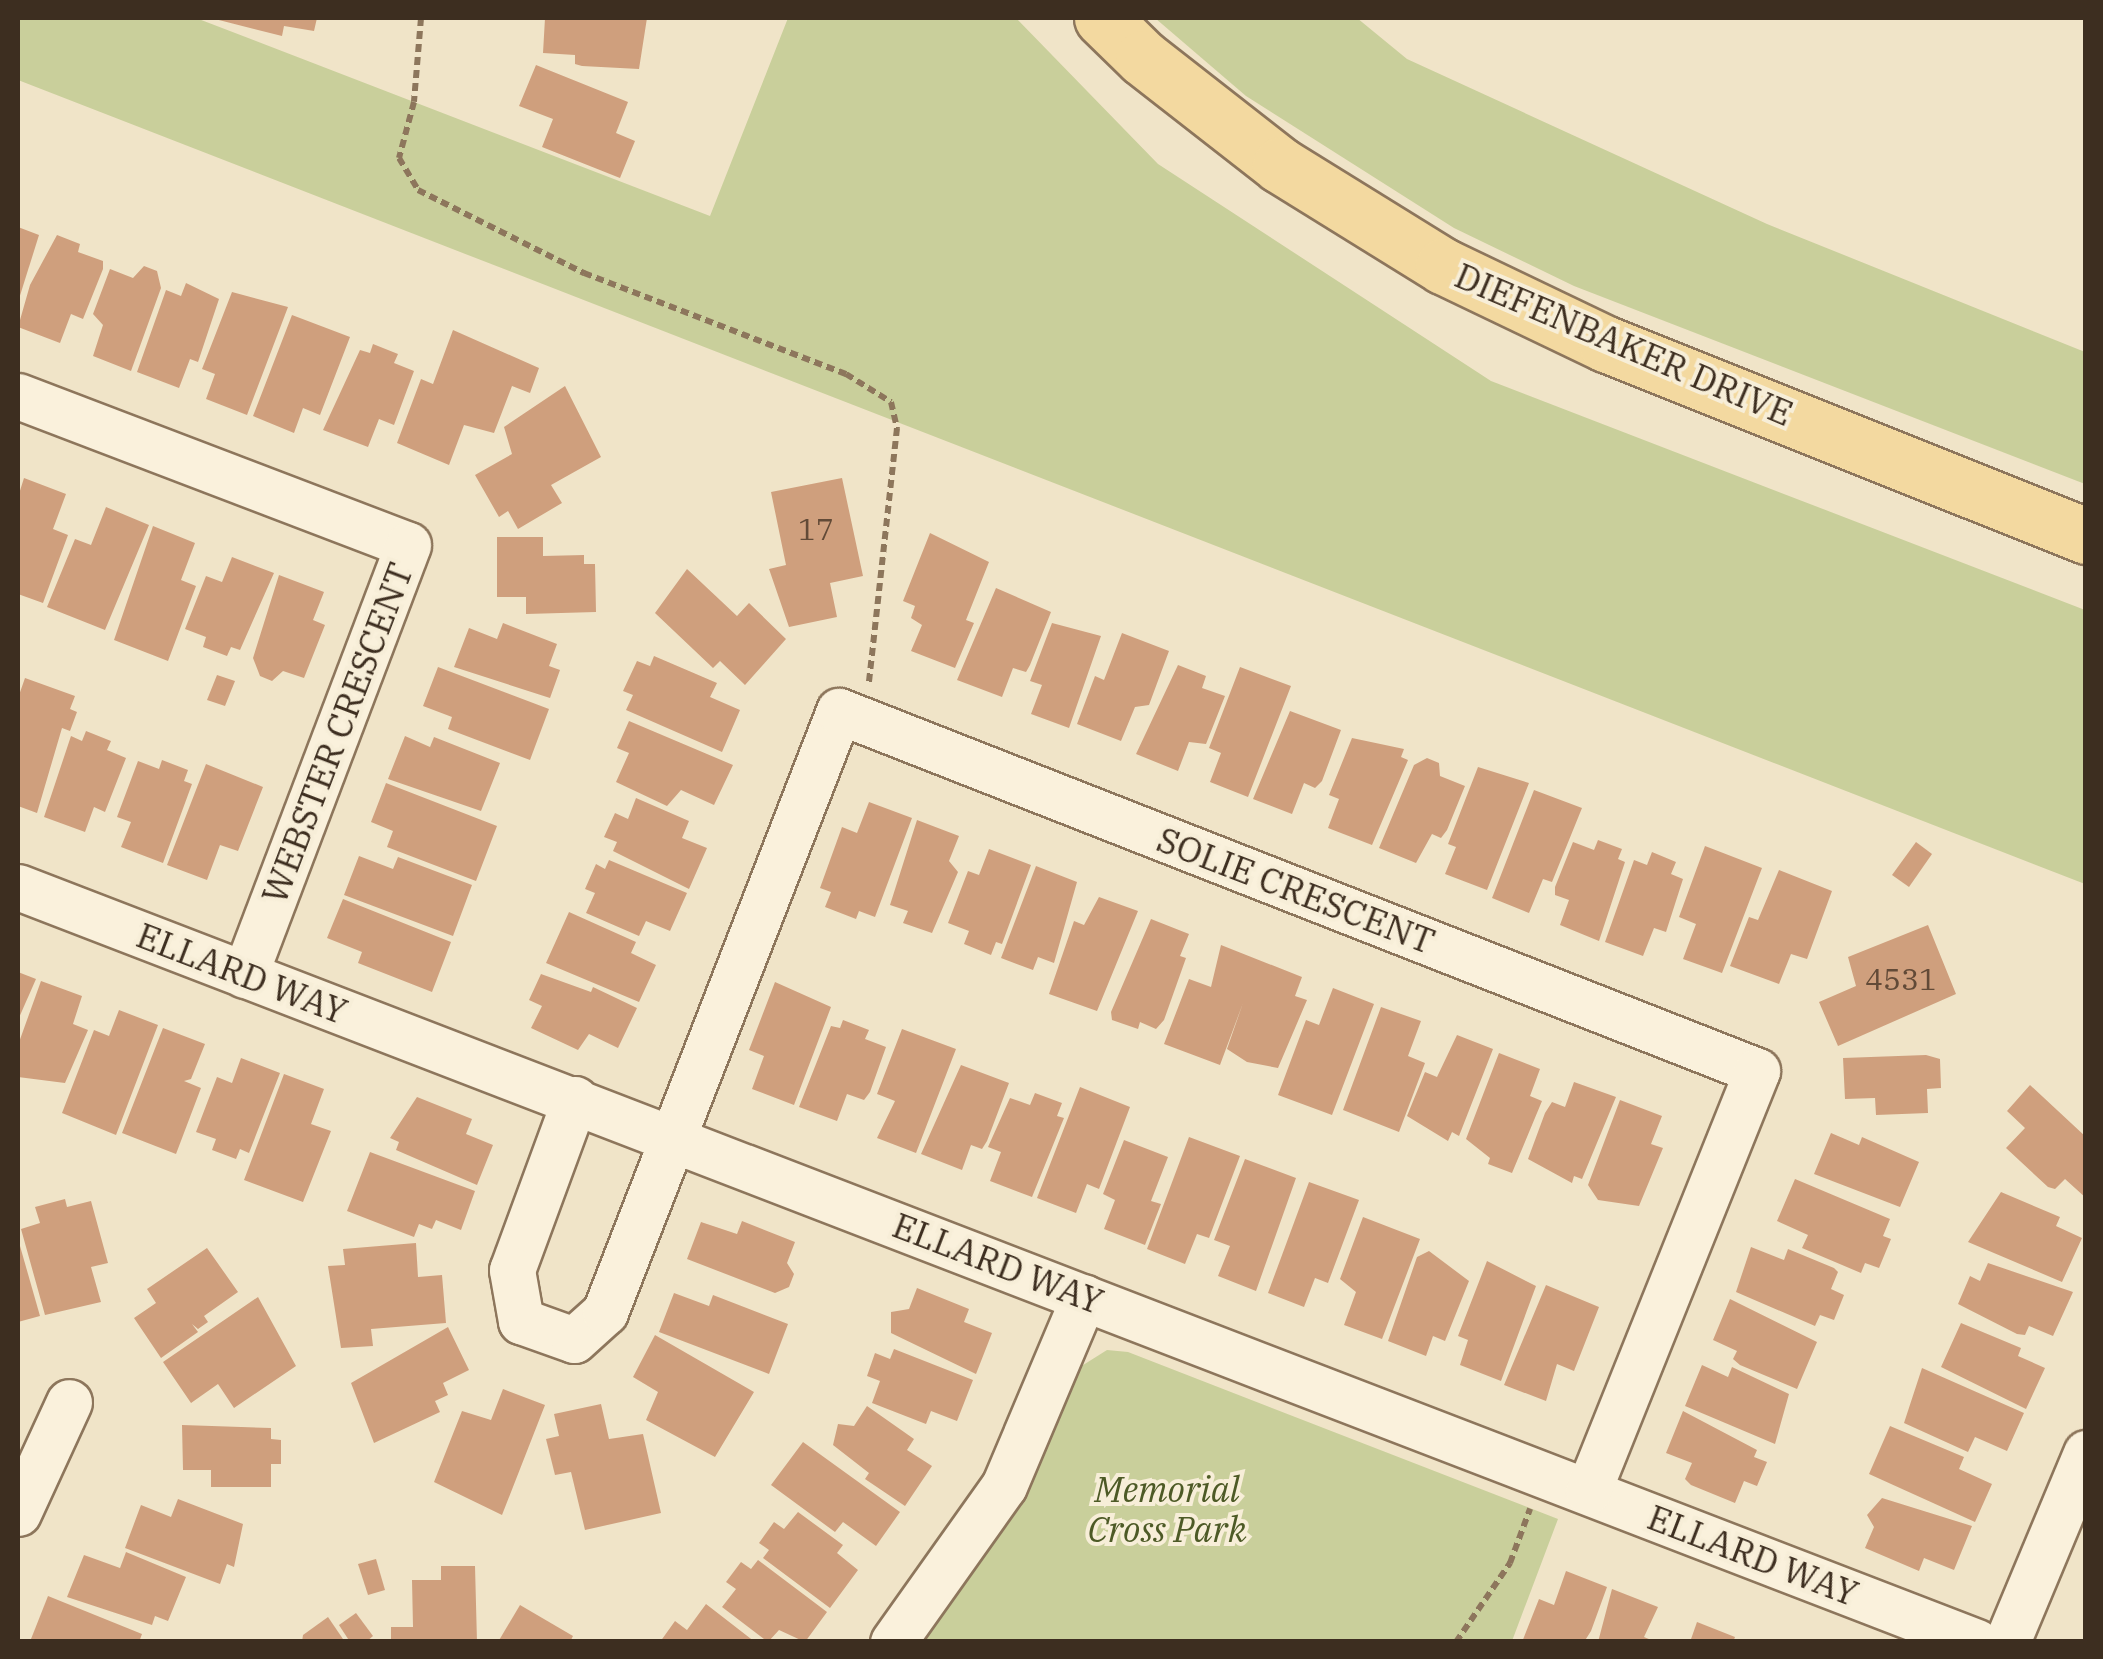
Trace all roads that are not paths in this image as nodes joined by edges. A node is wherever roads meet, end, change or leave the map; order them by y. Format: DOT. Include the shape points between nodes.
graph roads {
  1 [pos="1102,18"];
  2 [pos="18,396"];
  3 [pos="2086,536"];
  4 [pos="18,887"];
  5 [pos="246,975"];
  6 [pos="575,1099"];
  7 [pos="674,1136"];
  8 [pos="1084,1296"];
  9 [pos="68,1402"];
  10 [pos="2086,1452"];
  11 [pos="1588,1491"];
  12 [pos="18,1513"];
  13 [pos="893,1642"];
  14 [pos="1977,1642"];
  15 [pos="2007,1642"];
  1 -- 3 [label="main road, DIEFENBAKER DRIVE" via="1280,166 1443,266 1606,344"];
  2 -- 5 [label="street, WEBSTER CRESCENT" via="408,546"];
  4 -- 5 [label="street, ELLARD WAY"];
  5 -- 6 [label="street, ELLARD WAY"];
  6 -- 7 [label="street, ELLARD WAY"];
  6 -- 7 [label="street" via="512,1270 521,1321 574,1340 606,1312"];
  7 -- 8 [label="street, ELLARD WAY"];
  7 -- 11 [label="street, SOLIE CRESCENT" via="839,711 1757,1071"];
  8 -- 11 [label="street, ELLARD WAY"];
  8 -- 13 [label="street" via="1004,1486"];
  9 -- 12 [label="street"];
  10 -- 15 [label="street"];
  11 -- 14 [label="street, ELLARD WAY"];
}
